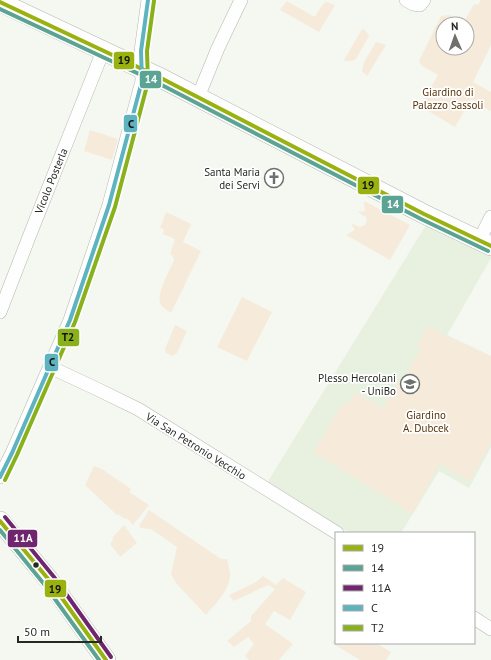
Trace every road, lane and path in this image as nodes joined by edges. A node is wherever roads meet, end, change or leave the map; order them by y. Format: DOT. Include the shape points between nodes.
graph roads {
  1 [pos="148,0"];
  2 [pos="241,0"];
  3 [pos="406,0"];
  4 [pos="424,0"];
  5 [pos="0,2"];
  6 [pos="103,51"];
  7 [pos="142,69"];
  8 [pos="198,97"];
  9 [pos="491,217"];
  10 [pos="485,244"];
  11 [pos="0,312"];
  12 [pos="50,367"];
  13 [pos="0,477"];
  14 [pos="0,521"];
  15 [pos="335,532"];
  16 [pos="475,619"];
  17 [pos="491,629"];
  18 [pos="106,660"];
  1 -- 7 [label="street" via="140,51"];
  2 -- 8 [label="street"];
  3 -- 4 [label="street" via="420,5"];
  5 -- 6 [label="street"];
  6 -- 7 [label="street"];
  6 -- 11 [label="street, Vicolo Posterla"];
  7 -- 8 [label="street"];
  7 -- 12 [label="street" via="142,81 109,205 80,293"];
  8 -- 10 [label="street"];
  9 -- 10 [label="street"];
  12 -- 13 [label="street"];
  12 -- 15 [label="street, Via San Petronio Vecchio" via="138,409"];
  14 -- 18 [label="street" via="49,580"];
  16 -- 17 [label="street"];
}
